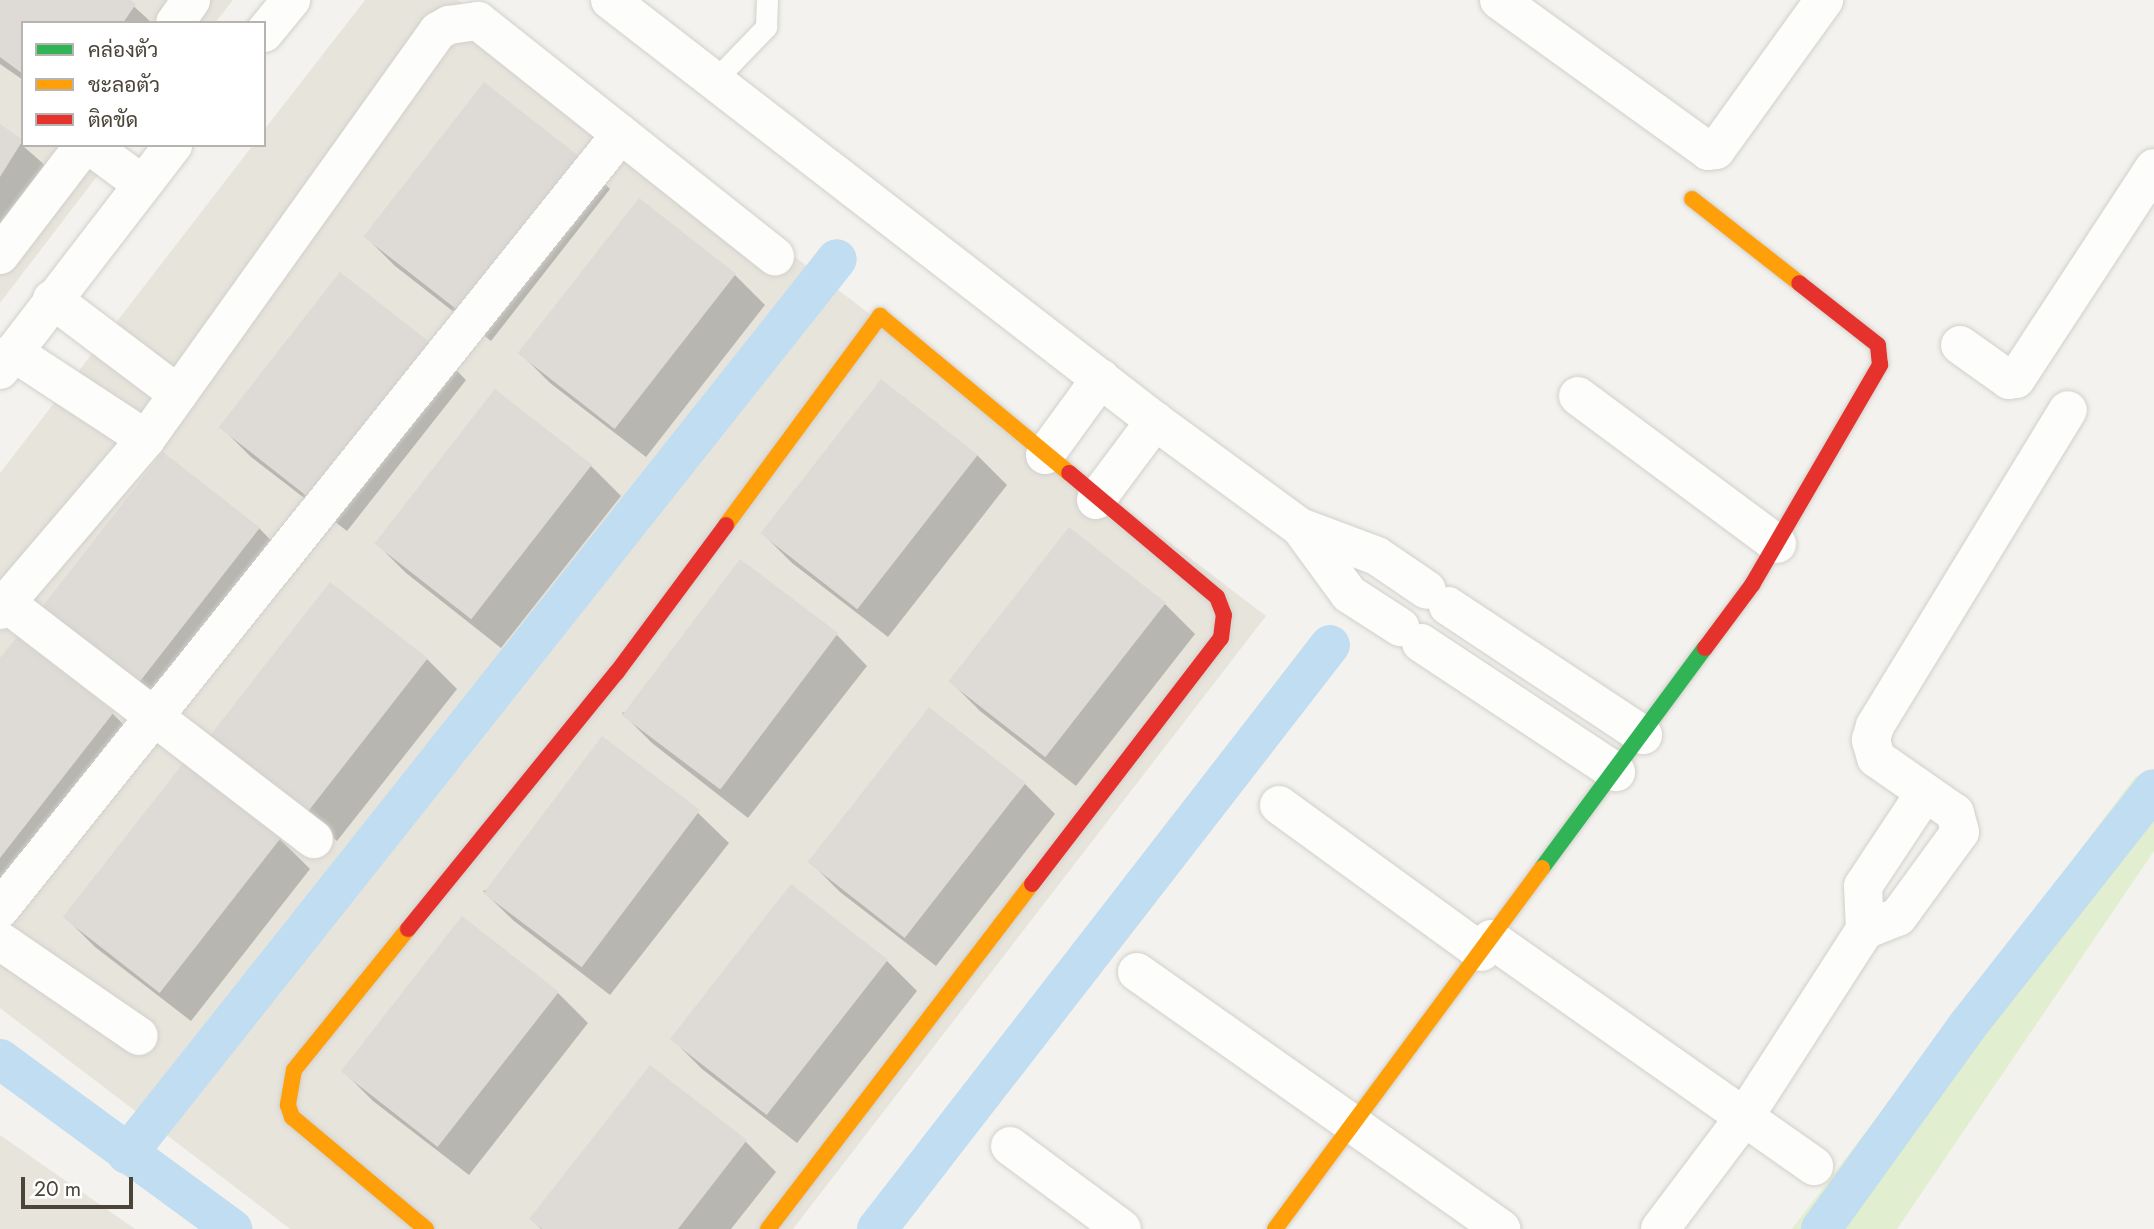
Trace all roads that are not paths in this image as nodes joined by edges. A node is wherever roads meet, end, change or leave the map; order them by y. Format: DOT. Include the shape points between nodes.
graph roads {
  1 [pos="191,0"];
  2 [pos="291,0"];
  3 [pos="610,0"];
  4 [pos="767,0"];
  5 [pos="1499,0"];
  6 [pos="1825,0"];
  7 [pos="176,21"];
  8 [pos="266,31"];
  9 [pos="715,80"];
  10 [pos="621,134"];
  11 [pos="85,147"];
  12 [pos="90,147"];
  13 [pos="171,147"];
  14 [pos="2154,167"];
  15 [pos="142,184"];
  16 [pos="1692,199"];
  17 [pos="0,256"];
  18 [pos="775,256"];
  19 [pos="52,299"];
  20 [pos="1960,345"];
  21 [pos="7,361"];
  22 [pos="1101,378"];
  23 [pos="178,394"];
  24 [pos="1578,396"];
  25 [pos="2068,410"];
  26 [pos="1155,421"];
  27 [pos="146,439"];
  28 [pos="1045,455"];
  29 [pos="1096,500"];
  30 [pos="1300,527"];
  31 [pos="1777,544"];
  32 [pos="3,606"];
  33 [pos="152,719"];
  34 [pos="1643,735"];
  35 [pos="1616,772"];
  36 [pos="1924,794"];
  37 [pos="1279,805"];
  38 [pos="314,839"];
  39 [pos="0,909"];
  40 [pos="1865,930"];
  41 [pos="0,941"];
  42 [pos="1486,946"];
  43 [pos="1138,972"];
  44 [pos="139,1036"];
  45 [pos="1743,1119"];
  46 [pos="1353,1124"];
  47 [pos="1010,1146"];
  48 [pos="1814,1166"];
  49 [pos="426,1229"];
  50 [pos="768,1229"];
  51 [pos="1122,1229"];
  52 [pos="1275,1229"];
  53 [pos="1501,1229"];
  54 [pos="1660,1229"];
  1 -- 7 [label="street"];
  2 -- 8 [label="street"];
  3 -- 9 [label="street"];
  4 -- 9 [label="lane" via="765,27"];
  5 -- 6 [label="street" via="1708,151 1716,150"];
  9 -- 22 [label="street"];
  10 -- 18 [label="street"];
  10 -- 23 [label="street" via="478,21 461,20 439,31"];
  10 -- 33 [label="street"];
  11 -- 17 [label="street"];
  12 -- 15 [label="street"];
  13 -- 15 [label="street"];
  14 -- 20 [label="street" via="2016,379 2009,380"];
  15 -- 19 [label="street"];
  16 -- 31 [label="street" via="1878,345 1880,365 1874,381"];
  19 -- 21 [label="street"];
  19 -- 23 [label="street"];
  21 -- 27 [label="street"];
  22 -- 26 [label="street"];
  22 -- 28 [label="street"];
  23 -- 27 [label="street"];
  24 -- 31 [label="street"];
  25 -- 36 [label="street" via="1875,726 1871,740 1876,758"];
  26 -- 29 [label="street"];
  26 -- 30 [label="street"];
  27 -- 32 [label="street"];
  28 -- 29 [label="street"];
  28 -- 49 [label="street" via="880,316 617,672 294,1070 288,1105 292,1116"];
  29 -- 50 [label="street" via="1217,597 1224,615 1221,638"];
  30 -- 34 [label="street" via="1377,556"];
  30 -- 35 [label="street" via="1349,594"];
  31 -- 34 [label="street"];
  32 -- 33 [label="street"];
  33 -- 38 [label="street"];
  33 -- 39 [label="street"];
  34 -- 35 [label="street"];
  35 -- 42 [label="street"];
  36 -- 40 [label="street" via="1863,886"];
  36 -- 40 [label="street" via="1955,813 1960,832 1898,917"];
  37 -- 42 [label="street"];
  40 -- 45 [label="street"];
  41 -- 44 [label="street"];
  42 -- 45 [label="street"];
  42 -- 46 [label="street"];
  43 -- 46 [label="street"];
  45 -- 48 [label="street"];
  45 -- 54 [label="street"];
  46 -- 52 [label="street"];
  46 -- 53 [label="street"];
  47 -- 51 [label="street"];
}
